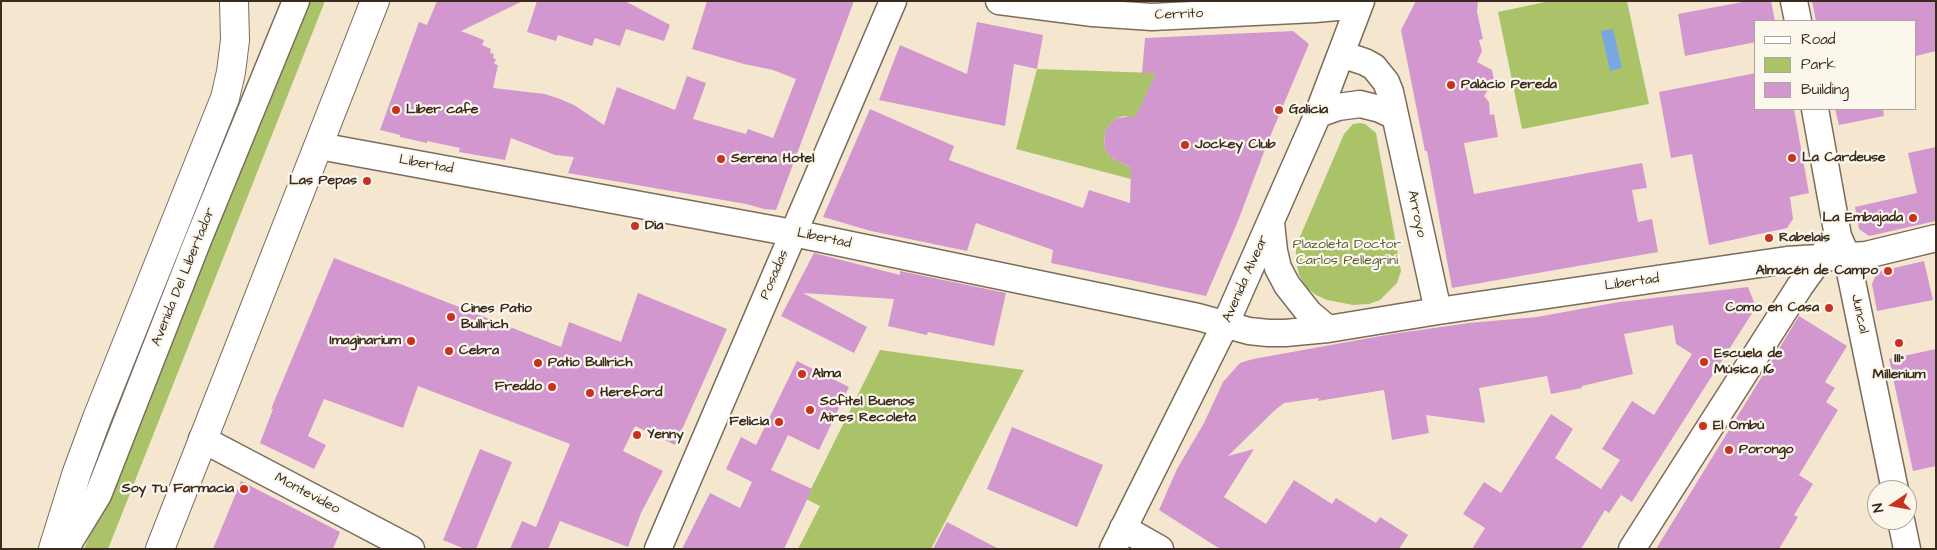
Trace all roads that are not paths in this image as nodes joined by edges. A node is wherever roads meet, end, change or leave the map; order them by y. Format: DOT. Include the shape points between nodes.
graph roads {
  1 [pos="234,1"];
  2 [pos="296,1"];
  3 [pos="375,1"];
  4 [pos="893,1"];
  5 [pos="999,1"];
  6 [pos="1794,1"];
  7 [pos="1360,3"];
  8 [pos="1798,20"];
  9 [pos="1342,54"];
  10 [pos="1815,110"];
  11 [pos="1318,114"];
  12 [pos="1395,116"];
  13 [pos="319,146"];
  14 [pos="1271,222"];
  15 [pos="794,233"];
  16 [pos="1936,238"];
  17 [pos="1843,247"];
  18 [pos="1818,259"];
  19 [pos="1438,311"];
  20 [pos="1226,325"];
  21 [pos="1328,329"];
  22 [pos="202,439"];
  23 [pos="1893,480"];
  24 [pos="1903,530"];
  25 [pos="1118,539"];
  26 [pos="53,549"];
  27 [pos="65,549"];
  28 [pos="160,549"];
  29 [pos="411,549"];
  30 [pos="658,549"];
  31 [pos="1160,549"];
  32 [pos="1632,549"];
  33 [pos="1907,549"];
  1 -- 26 [label="main road" via="235,40 224,98 77,472"];
  2 -- 27 [label="street, Avenida Del Libertador" via="98,495"];
  3 -- 13 [label="main road"];
  4 -- 15 [label="street, Posadas"];
  5 -- 7 [label="street, Cerrito" via="1152,17 1315,9"];
  6 -- 8 [label="street"];
  7 -- 9 [label="street, Avenida Alvear"];
  9 -- 11 [label="street, Avenida Alvear"];
  9 -- 12 [label="street, Arroyo" via="1365,62 1380,74 1390,92"];
  10 -- 17 [label="street, Juncal"];
  11 -- 12 [label="street" via="1360,104"];
  11 -- 14 [label="street, Avenida Alvear"];
  12 -- 19 [label="street, Arroyo"];
  13 -- 15 [label="street, Libertad"];
  13 -- 22 [label="main road"];
  14 -- 20 [label="street, Avenida Alvear"];
  14 -- 21 [label="street" via="1278,268 1286,285 1309,313"];
  15 -- 20 [label="street, Libertad"];
  15 -- 30 [label="street, Posadas"];
  16 -- 17 [label="street" via="1866,255"];
  17 -- 18 [label="street"];
  17 -- 23 [label="street, Juncal"];
  18 -- 19 [label="street, Libertad" via="1787,260"];
  18 -- 32 [label="street"];
  19 -- 21 [label="street, Libertad"];
  20 -- 21 [label="street, Libertad" via="1268,333"];
  20 -- 25 [label="street, Avenida Alvear"];
  22 -- 28 [label="main road"];
  22 -- 29 [label="street, Montevideo"];
  24 -- 33 [label="street"];
  25 -- 31 [label="street"];
}
